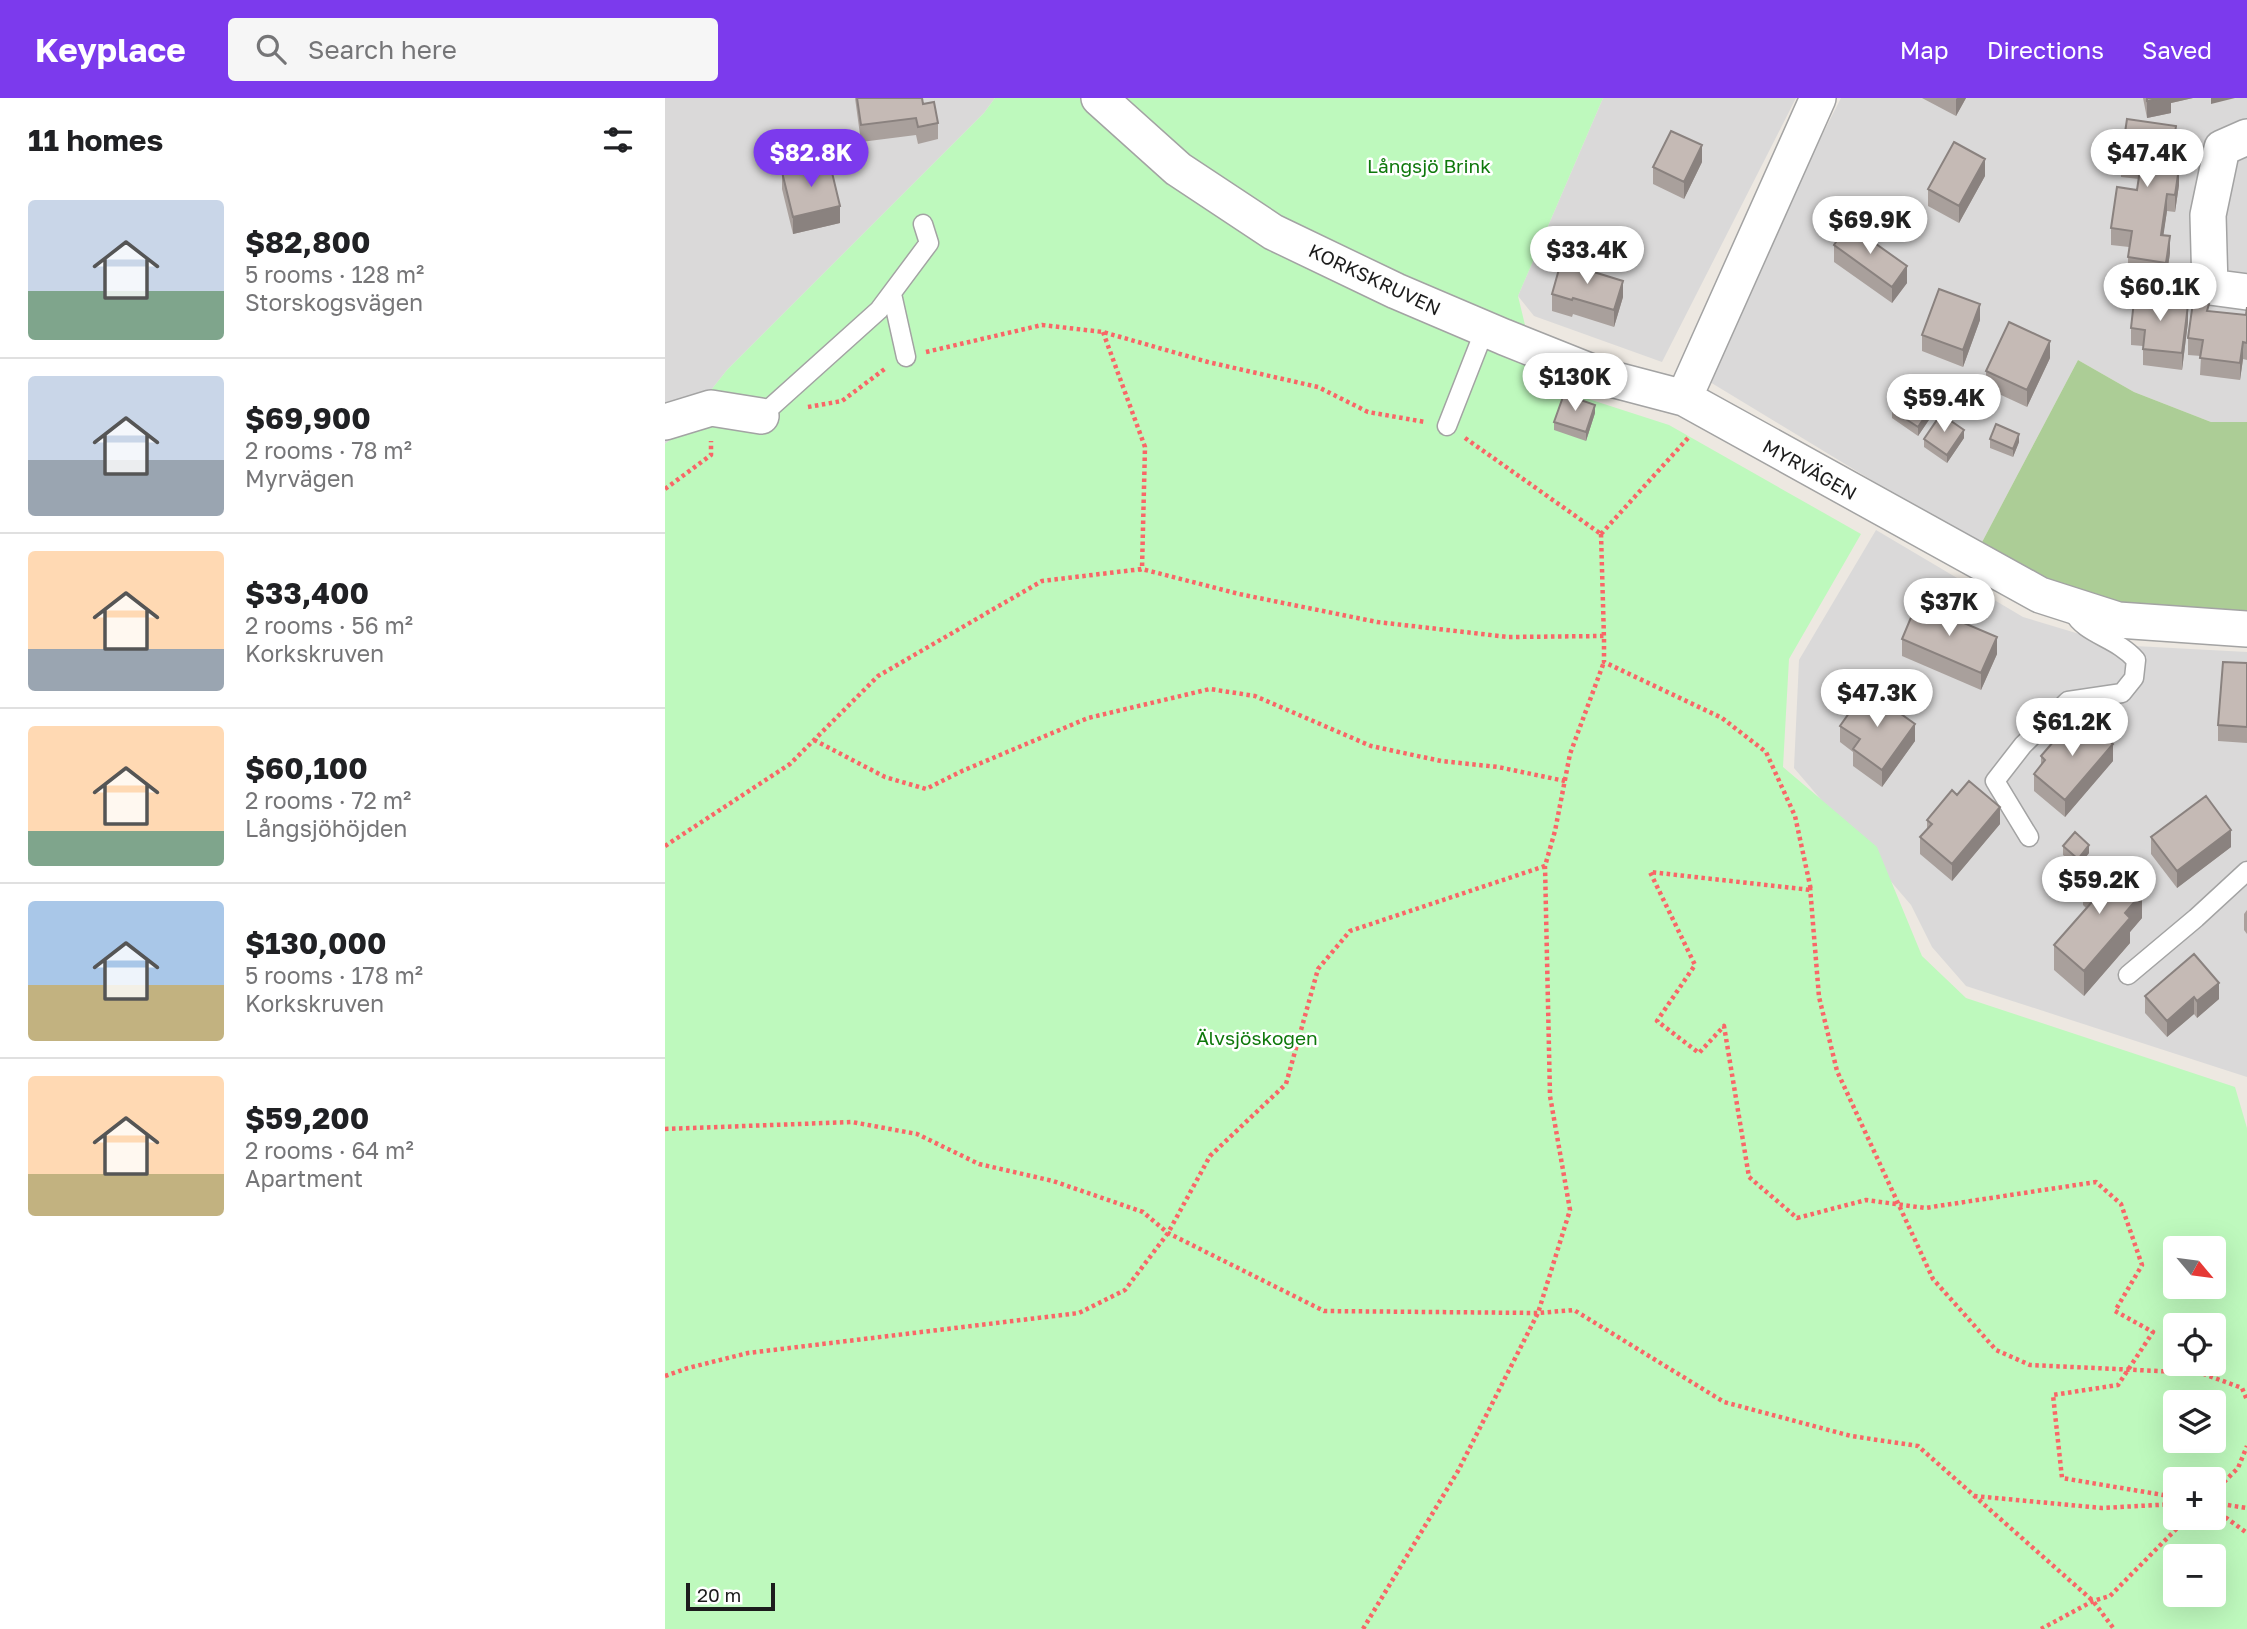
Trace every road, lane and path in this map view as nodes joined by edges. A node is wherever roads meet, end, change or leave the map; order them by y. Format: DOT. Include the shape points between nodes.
graph roads {
  1 [pos="1099,98"];
  2 [pos="1818,98"];
  3 [pos="2247,137"];
  4 [pos="923,224"];
  5 [pos="2247,292"];
  6 [pos="892,294"];
  7 [pos="1485,329"];
  8 [pos="1103,331"];
  9 [pos="906,357"];
  10 [pos="1684,398"];
  11 [pos="711,408"];
  12 [pos="761,416"];
  13 [pos="665,422"];
  14 [pos="1447,426"];
  15 [pos="665,489"];
  16 [pos="1601,534"];
  17 [pos="1142,569"];
  18 [pos="2070,606"];
  19 [pos="2247,629"];
  20 [pos="1604,636"];
  21 [pos="1604,662"];
  22 [pos="814,740"];
  23 [pos="1565,781"];
  24 [pos="2029,837"];
  25 [pos="665,846"];
  26 [pos="1545,866"];
  27 [pos="2247,871"];
  28 [pos="1811,890"];
  29 [pos="2128,975"];
  30 [pos="665,1129"];
  31 [pos="1898,1204"];
  32 [pos="1168,1233"];
  33 [pos="1538,1313"];
  34 [pos="2129,1370"];
  35 [pos="665,1376"];
  36 [pos="2247,1400"];
  37 [pos="2247,1446"];
  38 [pos="2226,1480"];
  39 [pos="2163,1495"];
  40 [pos="1973,1496"];
  41 [pos="2163,1505"];
  42 [pos="2226,1505"];
  43 [pos="2247,1508"];
  44 [pos="2226,1518"];
  45 [pos="2176,1530"];
  46 [pos="2247,1533"];
  47 [pos="2093,1601"];
  48 [pos="1363,1629"];
  49 [pos="2041,1629"];
  50 [pos="2114,1629"];
  1 -- 7 [label="street, KORKSKRUVEN" via="1178,169 1273,232"];
  2 -- 10 [label="street"];
  3 -- 5 [label="street" via="2222,148 2209,215 2210,287"];
  4 -- 6 [label="lane" via="929,243"];
  6 -- 9 [label="lane"];
  6 -- 12 [label="lane" via="880,310"];
  7 -- 10 [label="street, KORKSKRUVEN" via="1604,377"];
  7 -- 14 [label="lane"];
  8 -- 9 [label="path" via="1042,325"];
  8 -- 14 [label="path" via="1208,362 1318,387 1368,412"];
  8 -- 17 [label="path" via="1146,447"];
  9 -- 12 [label="path" via="842,401"];
  10 -- 16 [label="path" via="1688,438"];
  10 -- 18 [label="street, MYRVÄGEN" via="2040,595"];
  11 -- 12 [label="street"];
  11 -- 13 [label="street"];
  11 -- 15 [label="path" via="711,455"];
  14 -- 16 [label="path"];
  16 -- 20 [label="path"];
  17 -- 20 [label="path" via="1377,622 1509,637"];
  17 -- 22 [label="path" via="1042,582 879,676"];
  18 -- 19 [label="street, MYRVÄGEN" via="2117,620"];
  18 -- 24 [label="lane" via="2080,625 2126,649 2136,660 2134,678 2122,693 2068,701 1994,781"];
  20 -- 21 [label="path"];
  21 -- 23 [label="path" via="1570,754"];
  21 -- 28 [label="path" via="1722,718 1766,752 1795,816"];
  22 -- 23 [label="path" via="885,777 926,789 1088,718 1210,690 1255,696 1371,746"];
  22 -- 25 [label="path" via="790,764"];
  23 -- 26 [label="path"];
  26 -- 32 [label="path" via="1350,930 1318,969 1286,1084 1210,1156"];
  26 -- 33 [label="path" via="1550,1096 1570,1210"];
  27 -- 29 [label="lane"];
  28 -- 31 [label="path" via="1819,997 1837,1070"];
  28 -- 31 [label="path" via="1650,872 1695,965 1657,1021 1699,1053 1724,1026 1749,1177 1797,1218 1866,1200"];
  30 -- 32 [label="path" via="852,1122 916,1134 979,1164 1053,1181 1143,1212"];
  31 -- 34 [label="path" via="1933,1279 1996,1350 2030,1365"];
  31 -- 34 [label="path" via="1924,1208 2096,1182 2121,1204 2143,1265 2115,1311 2153,1332"];
  32 -- 33 [label="path" via="1324,1311"];
  32 -- 35 [label="path" via="1125,1290 1079,1313 748,1353"];
  33 -- 40 [label="path" via="1574,1310 1724,1402 1851,1436 1918,1446"];
  33 -- 48 [label="path" via="1458,1471"];
  34 -- 36 [label="path" via="2201,1373 2242,1388"];
  34 -- 39 [label="path" via="2118,1385 2053,1395 2062,1478"];
  37 -- 38 [label="path" via="2238,1468"];
  40 -- 41 [label="path" via="2102,1508"];
  40 -- 47 [label="path"];
  42 -- 43 [label="path"];
  44 -- 46 [label="path"];
  45 -- 47 [label="path" via="2110,1596"];
  47 -- 49 [label="path"];
  47 -- 50 [label="path"];
}
